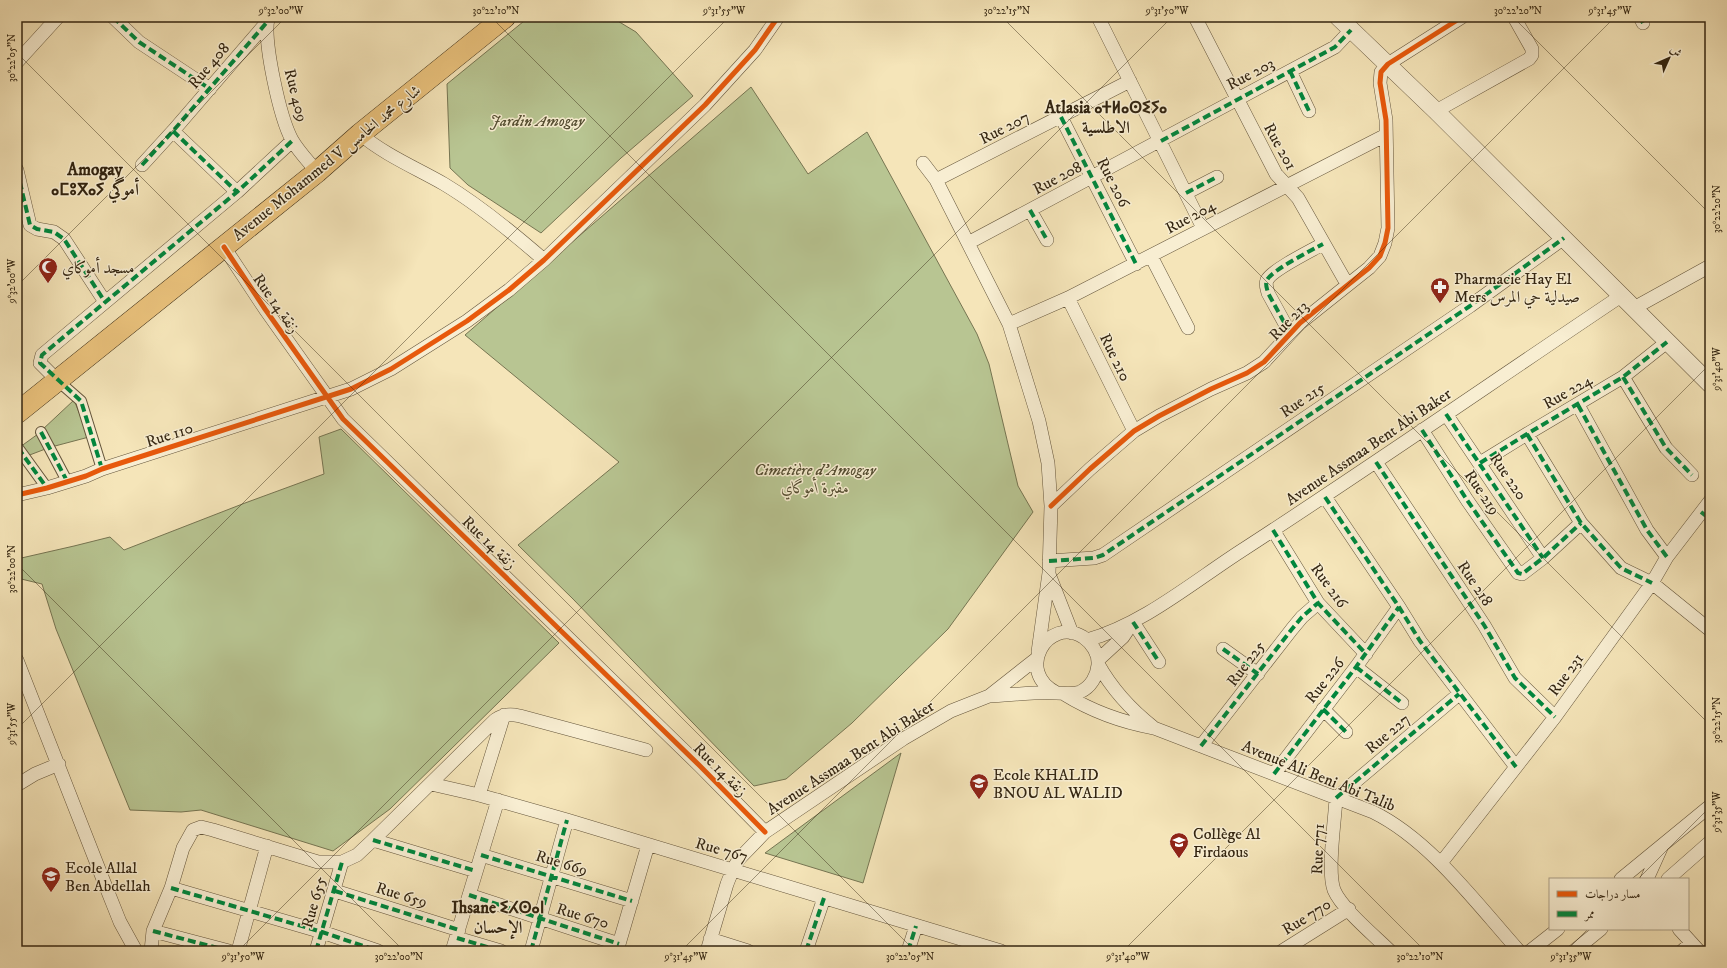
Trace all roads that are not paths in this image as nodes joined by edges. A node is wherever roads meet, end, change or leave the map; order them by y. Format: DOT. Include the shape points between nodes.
graph roads {
  1 [pos="58,17"];
  2 [pos="113,17"];
  3 [pos="505,17"];
  4 [pos="778,17"];
  5 [pos="1098,17"];
  6 [pos="1195,17"];
  7 [pos="1338,17"];
  8 [pos="1462,17"];
  9 [pos="1514,17"];
  10 [pos="268,19"];
  11 [pos="1351,30"];
  12 [pos="17,62"];
  13 [pos="1388,64"];
  14 [pos="1290,72"];
  15 [pos="1130,81"];
  16 [pos="210,89"];
  17 [pos="1237,100"];
  18 [pos="1309,110"];
  19 [pos="1436,111"];
  20 [pos="1061,117"];
  21 [pos="173,131"];
  22 [pos="360,134"];
  23 [pos="1386,135"];
  24 [pos="292,141"];
  25 [pos="1161,141"];
  26 [pos="923,163"];
  27 [pos="142,165"];
  28 [pos="17,170"];
  29 [pos="317,172"];
  30 [pos="1092,177"];
  31 [pos="1217,177"];
  32 [pos="936,180"];
  33 [pos="1285,186"];
  34 [pos="237,192"];
  35 [pos="1186,193"];
  36 [pos="21,201"];
  37 [pos="1030,210"];
  38 [pos="1203,228"];
  39 [pos="1564,238"];
  40 [pos="1047,240"];
  41 [pos="968,243"];
  42 [pos="1323,244"];
  43 [pos="224,247"];
  44 [pos="1151,256"];
  45 [pos="544,260"];
  46 [pos="1136,264"];
  47 [pos="1710,266"];
  48 [pos="1347,284"];
  49 [pos="1621,296"];
  50 [pos="1068,298"];
  51 [pos="105,302"];
  52 [pos="1634,308"];
  53 [pos="1009,324"];
  54 [pos="1188,328"];
  55 [pos="1290,333"];
  56 [pos="1667,342"];
  57 [pos="1623,377"];
  58 [pos="57,380"];
  59 [pos="1710,384"];
  60 [pos="328,398"];
  61 [pos="1578,405"];
  62 [pos="17,413"];
  63 [pos="1446,414"];
  64 [pos="1422,430"];
  65 [pos="1134,431"];
  66 [pos="41,432"];
  67 [pos="1527,434"];
  68 [pos="18,448"];
  69 [pos="1376,462"];
  70 [pos="1480,463"];
  71 [pos="102,469"];
  72 [pos="1692,475"];
  73 [pos="67,481"];
  74 [pos="46,488"];
  75 [pos="17,495"];
  76 [pos="1325,497"];
  77 [pos="1710,501"];
  78 [pos="1051,506"];
  79 [pos="1706,515"];
  80 [pos="1581,523"];
  81 [pos="1273,530"];
  82 [pos="1667,557"];
  83 [pos="1543,558"];
  84 [pos="1049,567"];
  85 [pos="1652,583"];
  86 [pos="1318,603"];
  87 [pos="1399,607"];
  88 [pos="1133,622"];
  89 [pos="1710,630"];
  90 [pos="1072,633"];
  91 [pos="1087,640"];
  92 [pos="1223,649"];
  93 [pos="1366,654"];
  94 [pos="1037,655"];
  95 [pos="17,660"];
  96 [pos="1098,662"];
  97 [pos="1159,662"];
  98 [pos="1356,667"];
  99 [pos="1258,674"];
  100 [pos="1060,694"];
  101 [pos="1459,694"];
  102 [pos="990,696"];
  103 [pos="1402,703"];
  104 [pos="1323,709"];
  105 [pos="504,715"];
  106 [pos="1555,717"];
  107 [pos="1154,728"];
  108 [pos="1346,732"];
  109 [pos="1201,746"];
  110 [pos="646,750"];
  111 [pos="59,764"];
  112 [pos="1516,767"];
  113 [pos="1274,774"];
  114 [pos="431,784"];
  115 [pos="17,785"];
  116 [pos="479,795"];
  117 [pos="1336,798"];
  118 [pos="498,800"];
  119 [pos="1710,806"];
  120 [pos="567,820"];
  121 [pos="765,832"];
  122 [pos="374,840"];
  123 [pos="1710,842"];
  124 [pos="648,845"];
  125 [pos="267,846"];
  126 [pos="1662,847"];
  127 [pos="481,855"];
  128 [pos="342,862"];
  129 [pos="1441,863"];
  130 [pos="733,869"];
  131 [pos="476,871"];
  132 [pos="552,876"];
  133 [pos="1622,878"];
  134 [pos="1647,878"];
  135 [pos="1669,878"];
  136 [pos="171,888"];
  137 [pos="335,891"];
  138 [pos="469,895"];
  139 [pos="824,898"];
  140 [pos="632,901"];
  141 [pos="1349,909"];
  142 [pos="249,911"];
  143 [pos="540,920"];
  144 [pos="916,926"];
  145 [pos="1557,930"];
  146 [pos="1600,930"];
  147 [pos="1680,930"];
  148 [pos="153,931"];
  149 [pos="322,932"];
  150 [pos="458,934"];
  151 [pos="709,945"];
  152 [pos="360,948"];
  153 [pos="618,948"];
  154 [pos="1691,948"];
  155 [pos="996,950"];
  156 [pos="136,951"];
  157 [pos="151,951"];
  158 [pos="229,951"];
  159 [pos="238,951"];
  160 [pos="316,951"];
  161 [pos="378,951"];
  162 [pos="452,951"];
  163 [pos="501,951"];
  164 [pos="531,951"];
  165 [pos="748,951"];
  166 [pos="806,951"];
  167 [pos="908,951"];
  168 [pos="1282,951"];
  169 [pos="1390,951"];
  170 [pos="1518,951"];
  171 [pos="1530,951"];
  172 [pos="1574,951"];
  1 -- 12 [label="street"];
  2 -- 16 [label="street" via="139,42"];
  3 -- 22 [label="main road, Avenue Mohammed V شارع محمد الخامس"];
  4 -- 45 [label="street, Rue 110" via="755,50 724,86"];
  5 -- 15 [label="street"];
  6 -- 17 [label="street, Rue 201"];
  7 -- 11 [label="street"];
  8 -- 13 [label="street"];
  9 -- 19 [label="street" via="1532,49 1529,59"];
  10 -- 16 [label="street, Rue 408"];
  10 -- 24 [label="street, Rue 409" via="269,52 277,95"];
  11 -- 13 [label="street"];
  11 -- 14 [label="street, Rue 203" via="1335,47"];
  13 -- 19 [label="street"];
  13 -- 23 [label="street, Rue 213" via="1381,72 1380,84"];
  14 -- 17 [label="street, Rue 203"];
  14 -- 18 [label="street"];
  15 -- 20 [label="street, Rue 207"];
  15 -- 25 [label="street"];
  16 -- 21 [label="street, Rue 408"];
  17 -- 25 [label="street, Rue 203"];
  17 -- 33 [label="street, Rue 201" via="1276,174"];
  19 -- 39 [label="street"];
  20 -- 30 [label="street, Rue 206"];
  20 -- 32 [label="street, Rue 207"];
  21 -- 27 [label="street, Rue 408"];
  21 -- 34 [label="street"];
  22 -- 29 [label="main road, Avenue Mohammed V شارع محمد الخامس"];
  22 -- 45 [label="street" via="388,154 476,206"];
  23 -- 33 [label="street, Rue 204"];
  23 -- 48 [label="street, Rue 213" via="1386,243 1380,256"];
  24 -- 29 [label="street, Rue 409"];
  24 -- 34 [label="street"];
  25 -- 30 [label="street, Rue 208"];
  25 -- 35 [label="street"];
  26 -- 32 [label="street"];
  28 -- 36 [label="street"];
  29 -- 43 [label="main road, Avenue Mohammed V شارع محمد الخامس"];
  30 -- 37 [label="street, Rue 208"];
  30 -- 46 [label="street, Rue 206"];
  31 -- 35 [label="street"];
  32 -- 41 [label="street"];
  33 -- 38 [label="street, Rue 204"];
  33 -- 42 [label="street, Rue 201" via="1298,198"];
  34 -- 51 [label="street"];
  35 -- 38 [label="street"];
  36 -- 51 [label="street" via="30,225 54,232 64,239"];
  37 -- 40 [label="street"];
  37 -- 41 [label="street, Rue 208"];
  38 -- 44 [label="street, Rue 204"];
  39 -- 49 [label="street"];
  39 -- 84 [label="street, Rue 215" via="1470,306 1103,555"];
  41 -- 53 [label="street"];
  42 -- 48 [label="street, Rue 201"];
  42 -- 55 [label="street" via="1277,271 1267,281 1268,293"];
  43 -- 58 [label="main road, Avenue Mohammed V شارع محمد الخامس"];
  43 -- 60 [label="street, Rue 14 زنقة"];
  44 -- 46 [label="street, Rue 204"];
  44 -- 54 [label="street"];
  45 -- 60 [label="street, Rue 110" via="467,321 391,369 351,390"];
  46 -- 50 [label="street, Rue 204"];
  47 -- 52 [label="street"];
  48 -- 55 [label="street, Rue 213"];
  49 -- 52 [label="street"];
  49 -- 63 [label="street, Avenue Assmaa Bent Abi Baker"];
  50 -- 53 [label="street, Rue 204"];
  50 -- 65 [label="street, Rue 210"];
  51 -- 58 [label="street" via="42,355 40,363"];
  52 -- 56 [label="street"];
  53 -- 78 [label="street" via="1039,421 1048,463"];
  55 -- 65 [label="street, Rue 213" via="1258,366 1165,412"];
  56 -- 57 [label="street, Rue 224"];
  56 -- 59 [label="street"];
  57 -- 61 [label="street, Rue 224"];
  57 -- 72 [label="street" via="1666,448"];
  58 -- 62 [label="main road, Avenue Mohammed V شارع محمد الخامس"];
  58 -- 71 [label="street" via="81,401"];
  60 -- 71 [label="street, Rue 110"];
  60 -- 121 [label="street, Rue 14 زنقة" via="344,419 695,760"];
  61 -- 67 [label="street, Rue 224"];
  61 -- 82 [label="street" via="1647,530"];
  63 -- 64 [label="street, Avenue Assmaa Bent Abi Baker"];
  63 -- 70 [label="street, Rue 220"];
  64 -- 69 [label="street, Avenue Assmaa Bent Abi Baker"];
  64 -- 83 [label="street, Rue 219" via="1517,572 1522,574"];
  65 -- 78 [label="street, Rue 213"];
  66 -- 73 [label="street"];
  67 -- 70 [label="street, Rue 224"];
  67 -- 80 [label="street"];
  68 -- 74 [label="street"];
  69 -- 76 [label="street, Avenue Assmaa Bent Abi Baker"];
  69 -- 106 [label="street, Rue 218" via="1484,625 1515,678"];
  70 -- 83 [label="street, Rue 220"];
  71 -- 73 [label="street, Rue 110"];
  73 -- 74 [label="street, Rue 110"];
  74 -- 75 [label="street, Rue 110"];
  76 -- 81 [label="street, Avenue Assmaa Bent Abi Baker"];
  76 -- 87 [label="street"];
  77 -- 79 [label="street, Rue 231"];
  78 -- 84 [label="street"];
  79 -- 82 [label="street, Rue 231"];
  80 -- 83 [label="street"];
  80 -- 85 [label="street" via="1621,568"];
  81 -- 86 [label="street, Rue 216"];
  81 -- 88 [label="street, Avenue Assmaa Bent Abi Baker"];
  82 -- 85 [label="street, Rue 231"];
  84 -- 90 [label="street"];
  84 -- 94 [label="street"];
  85 -- 89 [label="street"];
  85 -- 106 [label="street, Rue 231"];
  86 -- 93 [label="street, Rue 216"];
  86 -- 99 [label="street, Rue 225" via="1302,617"];
  87 -- 93 [label="street, Rue 226"];
  87 -- 101 [label="street" via="1420,641"];
  88 -- 91 [label="street, Avenue Assmaa Bent Abi Baker"];
  88 -- 96 [label="street, Avenue Assmaa Bent Abi Baker" via="1123,638"];
  88 -- 97 [label="street"];
  90 -- 91 [label="street"];
  90 -- 94 [label="street" via="1056,635 1042,644"];
  91 -- 96 [label="street" via="1094,649"];
  92 -- 99 [label="street"];
  93 -- 98 [label="street, Rue 226"];
  94 -- 100 [label="street" via="1036,666 1040,680"];
  94 -- 102 [label="street, Avenue Assmaa Bent Abi Baker"];
  95 -- 111 [label="street"];
  96 -- 100 [label="street" via="1093,680 1088,687 1081,691"];
  96 -- 107 [label="street, Avenue Ali Beni Abi Talib" via="1106,679 1124,702"];
  98 -- 103 [label="street"];
  98 -- 104 [label="street, Rue 226"];
  99 -- 109 [label="street, Rue 225"];
  100 -- 102 [label="street, Avenue Assmaa Bent Abi Baker"];
  100 -- 107 [label="street, Avenue Ali Beni Abi Talib" via="1110,717"];
  101 -- 112 [label="street"];
  101 -- 117 [label="street, Rue 227"];
  102 -- 121 [label="street, Avenue Assmaa Bent Abi Baker" via="951,711 903,739"];
  104 -- 108 [label="street"];
  104 -- 113 [label="street, Rue 226"];
  105 -- 110 [label="street" via="520,716"];
  105 -- 114 [label="street" via="495,720"];
  105 -- 116 [label="street"];
  106 -- 112 [label="street, Rue 231"];
  107 -- 109 [label="street, Avenue Ali Beni Abi Talib"];
  109 -- 113 [label="street, Avenue Ali Beni Abi Talib"];
  111 -- 115 [label="street" via="34,774"];
  111 -- 156 [label="street" via="109,896"];
  112 -- 129 [label="street, Rue 231"];
  113 -- 117 [label="street, Avenue Ali Beni Abi Talib"];
  114 -- 116 [label="street, Rue 767"];
  114 -- 122 [label="street"];
  116 -- 118 [label="street, Rue 767"];
  117 -- 129 [label="street, Avenue Ali Beni Abi Talib" via="1388,819"];
  117 -- 141 [label="street, Rue 771" via="1331,875 1334,890"];
  118 -- 120 [label="street, Rue 767"];
  118 -- 127 [label="street"];
  119 -- 126 [label="street"];
  120 -- 124 [label="street, Rue 767"];
  120 -- 132 [label="street"];
  121 -- 130 [label="street, Avenue Assmaa Bent Abi Baker"];
  122 -- 128 [label="street" via="356,855"];
  122 -- 131 [label="street"];
  123 -- 135 [label="street"];
  124 -- 130 [label="street, Rue 767"];
  124 -- 140 [label="street"];
  125 -- 128 [label="street" via="318,862"];
  125 -- 136 [label="street" via="201,827 193,830 183,848"];
  125 -- 142 [label="street"];
  126 -- 133 [label="street"];
  126 -- 134 [label="street"];
  127 -- 131 [label="street"];
  127 -- 132 [label="street, Rue 669"];
  128 -- 137 [label="street, Rue 655"];
  129 -- 170 [label="street, Avenue Ali Beni Abi Talib"];
  130 -- 139 [label="street, Rue 767"];
  130 -- 151 [label="street, Avenue Assmaa Bent Abi Baker"];
  131 -- 138 [label="street"];
  132 -- 140 [label="street, Rue 669"];
  132 -- 143 [label="street"];
  136 -- 142 [label="street"];
  136 -- 148 [label="street"];
  137 -- 149 [label="street, Rue 655"];
  137 -- 150 [label="street, Rue 659"];
  138 -- 143 [label="street, Rue 670"];
  138 -- 150 [label="street"];
  139 -- 144 [label="street, Rue 767"];
  139 -- 166 [label="street"];
  140 -- 153 [label="street"];
  141 -- 168 [label="street, Rue 770"];
  141 -- 169 [label="street, Rue 771"];
  142 -- 149 [label="street"];
  142 -- 159 [label="street"];
  143 -- 153 [label="street, Rue 670"];
  143 -- 164 [label="street"];
  144 -- 155 [label="street, Rue 767"];
  144 -- 167 [label="street"];
  145 -- 171 [label="street"];
  146 -- 172 [label="street"];
  147 -- 154 [label="street"];
  148 -- 157 [label="street"];
  148 -- 158 [label="street"];
  149 -- 152 [label="street"];
  149 -- 160 [label="street, Rue 655"];
  150 -- 162 [label="street"];
  150 -- 163 [label="street, Rue 659"];
  151 -- 165 [label="street"];
  152 -- 161 [label="street"];
}
